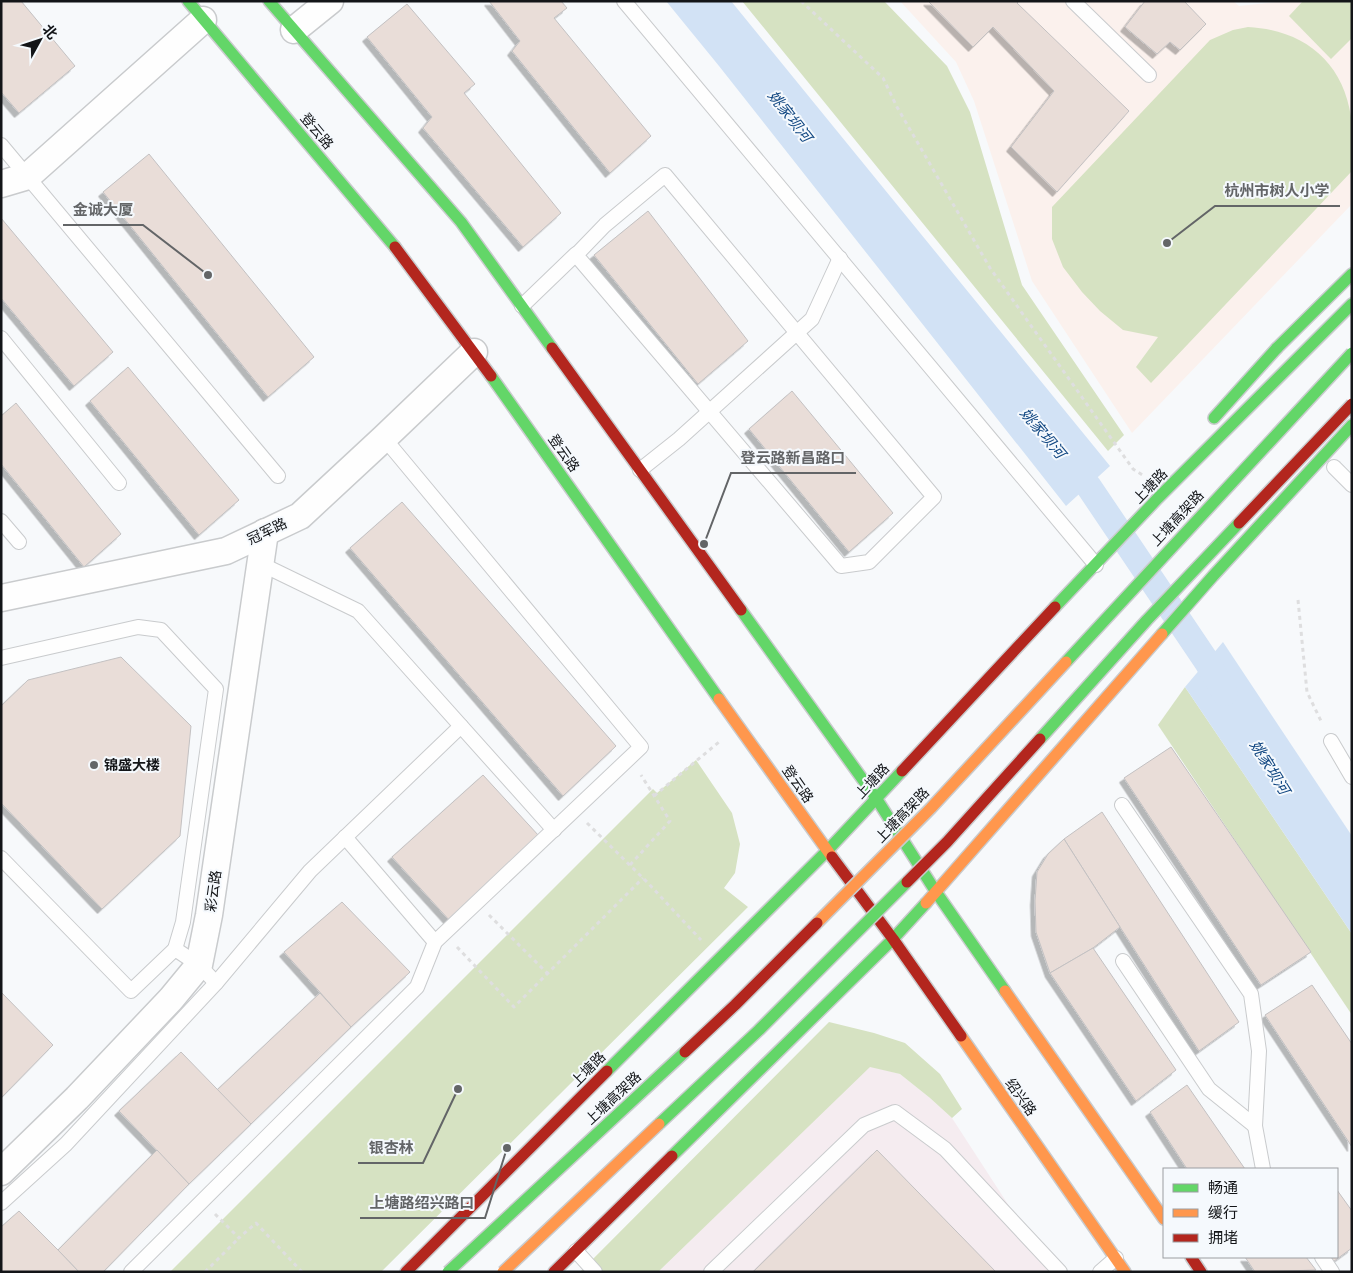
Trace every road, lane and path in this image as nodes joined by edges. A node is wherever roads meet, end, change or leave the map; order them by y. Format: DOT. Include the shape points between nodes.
graph roads {
  1 [pos="269,1"];
  2 [pos="330,1"];
  3 [pos="624,1"];
  4 [pos="801,1"];
  5 [pos="1073,1"];
  6 [pos="196,11"];
  7 [pos="294,30"];
  8 [pos="1149,75"];
  9 [pos="1,145"];
  10 [pos="28,176"];
  11 [pos="1,184"];
  12 [pos="576,254"];
  13 [pos="840,258"];
  14 [pos="1352,274"];
  15 [pos="1352,304"];
  16 [pos="522,306"];
  17 [pos="797,333"];
  18 [pos="1,338"];
  19 [pos="474,352"];
  20 [pos="1352,353"];
  21 [pos="1352,404"];
  22 [pos="710,411"];
  23 [pos="1352,425"];
  24 [pos="1207,426"];
  25 [pos="384,438"];
  26 [pos="1334,467"];
  27 [pos="640,470"];
  28 [pos="1170,470"];
  29 [pos="278,476"];
  30 [pos="119,483"];
  31 [pos="1352,485"];
  32 [pos="1159,492"];
  33 [pos="1,521"];
  34 [pos="1276,526"];
  35 [pos="265,532"];
  36 [pos="19,542"];
  37 [pos="1100,561"];
  38 [pos="1228,561"];
  39 [pos="261,564"];
  40 [pos="1,598"];
  41 [pos="1298,600"];
  42 [pos="1,658"];
  43 [pos="738,725"];
  44 [pos="461,726"];
  45 [pos="1331,741"];
  46 [pos="629,757"];
  47 [pos="1352,777"];
  48 [pos="654,796"];
  49 [pos="876,798"];
  50 [pos="1122,805"];
  51 [pos="574,810"];
  52 [pos="554,830"];
  53 [pos="345,837"];
  54 [pos="827,851"];
  55 [pos="1,858"];
  56 [pos="630,865"];
  57 [pos="643,878"];
  58 [pos="936,892"];
  59 [pos="477,902"];
  60 [pos="440,938"];
  61 [pos="893,939"];
  62 [pos="175,948"];
  63 [pos="719,959"];
  64 [pos="1123,961"];
  65 [pos="547,973"];
  66 [pos="208,974"];
  67 [pos="1255,1126"];
  68 [pos="48,1143"];
  69 [pos="1263,1168"];
  70 [pos="1,1172"];
  71 [pos="202,1201"];
  72 [pos="1,1203"];
  73 [pos="1163,1218"];
  74 [pos="239,1238"];
  75 [pos="576,1251"];
  76 [pos="1116,1258"];
  77 [pos="1191,1258"];
  78 [pos="1323,1258"];
  79 [pos="131,1272"];
  80 [pos="205,1272"];
  81 [pos="302,1272"];
  82 [pos="406,1272"];
  83 [pos="448,1272"];
  84 [pos="503,1272"];
  85 [pos="554,1272"];
  86 [pos="595,1272"];
  87 [pos="712,1272"];
  88 [pos="1060,1272"];
  89 [pos="1100,1272"];
  90 [pos="1125,1272"];
  91 [pos="1201,1272"];
  92 [pos="1332,1272"];
  1 -- 7 [label="main road"];
  2 -- 7 [label="street"];
  3 -- 13 [label="lane"];
  4 -- 32 [label="path" via="883,78 990,268 1133,469"];
  5 -- 8 [label="lane"];
  6 -- 10 [label="street"];
  6 -- 19 [label="main road, 登云路" via="395,247"];
  7 -- 16 [label="main road" via="462,222"];
  9 -- 10 [label="lane"];
  10 -- 11 [label="street"];
  10 -- 29 [label="lane"];
  12 -- 16 [label="lane"];
  12 -- 17 [label="lane" via="665,175"];
  12 -- 22 [label="lane"];
  13 -- 17 [label="lane" via="812,319"];
  13 -- 37 [label="lane"];
  14 -- 24 [label="main road" via="1277,348"];
  15 -- 32 [label="main road, 上塘路"];
  16 -- 27 [label="main road"];
  17 -- 22 [label="lane"];
  17 -- 22 [label="lane" via="934,497 869,562 841,566"];
  18 -- 30 [label="lane"];
  19 -- 25 [label="street, 冠军路"];
  19 -- 43 [label="main road, 登云路"];
  20 -- 83 [label="main road, 上塘高架路, bridge" via="917,822 735,1005"];
  21 -- 84 [label="main road, bridge" via="1147,620 948,842 759,1030"];
  22 -- 27 [label="lane"];
  23 -- 38 [label="main road"];
  25 -- 35 [label="street, 冠军路" via="300,516"];
  25 -- 46 [label="lane" via="641,746"];
  26 -- 31 [label="lane"];
  27 -- 49 [label="main road"];
  28 -- 32 [label="main road"];
  32 -- 37 [label="main road, 上塘路" via="1150,508"];
  33 -- 36 [label="lane"];
  34 -- 38 [label="main road"];
  35 -- 39 [label="street, 彩云路"];
  35 -- 40 [label="street, 冠军路" via="226,551"];
  37 -- 49 [label="main road, 上塘路"];
  38 -- 58 [label="main road"];
  39 -- 44 [label="lane" via="358,611"];
  39 -- 66 [label="street, 彩云路" via="209,916"];
  41 -- 45 [label="path" via="1307,692"];
  42 -- 62 [label="lane" via="138,627 161,630 216,688 183,922"];
  43 -- 48 [label="path"];
  43 -- 54 [label="main road, 登云路"];
  44 -- 52 [label="lane"];
  44 -- 53 [label="lane"];
  45 -- 47 [label="lane"];
  46 -- 48 [label="path"];
  46 -- 51 [label="lane"];
  48 -- 56 [label="path" via="670,821"];
  49 -- 54 [label="main road, 上塘路"];
  49 -- 58 [label="main road"];
  50 -- 67 [label="lane" via="1251,994 1259,1051"];
  51 -- 52 [label="lane"];
  51 -- 56 [label="path"];
  52 -- 59 [label="lane"];
  53 -- 60 [label="lane"];
  53 -- 66 [label="lane"];
  54 -- 61 [label="main road, 登云路"];
  54 -- 63 [label="main road, 上塘路"];
  55 -- 62 [label="lane" via="131,991"];
  56 -- 57 [label="path"];
  57 -- 63 [label="path"];
  57 -- 65 [label="path"];
  58 -- 61 [label="main road"];
  58 -- 73 [label="main road"];
  59 -- 60 [label="lane"];
  59 -- 65 [label="path"];
  60 -- 65 [label="path" via="514,1006"];
  60 -- 71 [label="lane" via="417,987"];
  61 -- 75 [label="main road"];
  61 -- 76 [label="main road, 绍兴路"];
  62 -- 66 [label="lane"];
  63 -- 82 [label="main road, 上塘路"];
  64 -- 67 [label="lane" via="1209,1089"];
  66 -- 68 [label="street" via="137,1034 77,1098"];
  67 -- 69 [label="lane"];
  68 -- 70 [label="street"];
  68 -- 72 [label="lane"];
  71 -- 74 [label="path"];
  71 -- 79 [label="lane"];
  74 -- 80 [label="path"];
  74 -- 81 [label="path" via="256,1223"];
  75 -- 85 [label="main road"];
  75 -- 86 [label="lane"];
  76 -- 89 [label="lane"];
  76 -- 90 [label="main road, 绍兴路"];
  77 -- 91 [label="main road"];
  78 -- 92 [label="lane"];
  87 -- 88 [label="lane" via="864,1125 895,1112 945,1149"];
}
